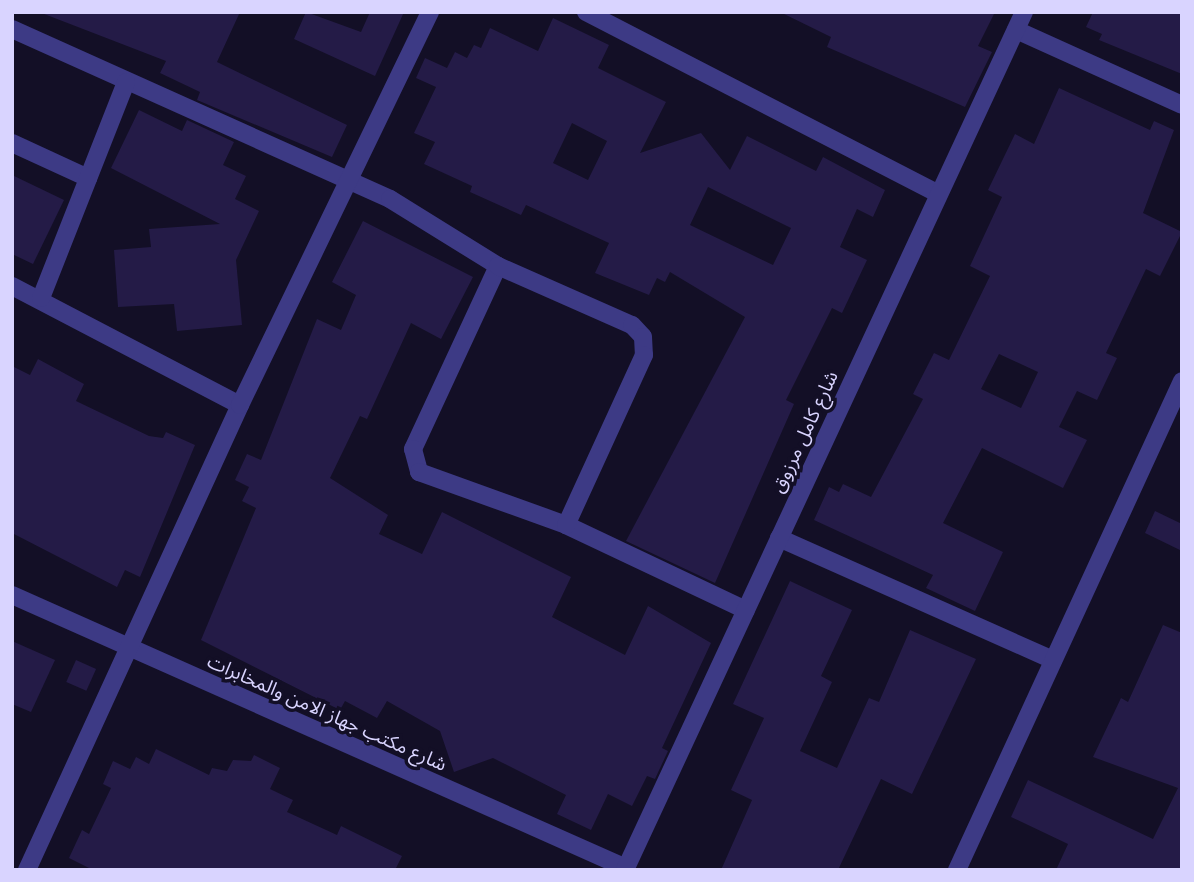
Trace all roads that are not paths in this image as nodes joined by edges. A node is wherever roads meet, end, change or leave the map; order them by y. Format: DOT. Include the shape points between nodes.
graph roads {
  1 [pos="430,12"];
  2 [pos="586,12"];
  3 [pos="1024,12"];
  4 [pos="12,29"];
  5 [pos="1016,30"];
  6 [pos="126,82"];
  7 [pos="1182,105"];
  8 [pos="12,143"];
  9 [pos="88,178"];
  10 [pos="349,180"];
  11 [pos="939,194"];
  12 [pos="498,266"];
  13 [pos="12,286"];
  14 [pos="41,298"];
  15 [pos="1182,381"];
  16 [pos="240,405"];
  17 [pos="566,525"];
  18 [pos="779,538"];
  19 [pos="12,595"];
  20 [pos="746,610"];
  21 [pos="131,649"];
  22 [pos="1053,660"];
  23 [pos="625,869"];
  24 [pos="27,870"];
  25 [pos="957,870"];
  1 -- 10 [label="street"];
  2 -- 11 [label="street"];
  3 -- 5 [label="street, شارع كامل مرزوق"];
  4 -- 6 [label="street"];
  5 -- 7 [label="street"];
  5 -- 11 [label="street, شارع كامل مرزوق"];
  6 -- 9 [label="street"];
  6 -- 10 [label="street"];
  8 -- 9 [label="street"];
  9 -- 14 [label="street"];
  10 -- 12 [label="street"];
  10 -- 16 [label="street"];
  11 -- 18 [label="street, شارع كامل مرزوق"];
  12 -- 17 [label="street" via="632,325 643,337 644,355"];
  12 -- 17 [label="street" via="413,449 414,460 419,472"];
  13 -- 14 [label="street"];
  14 -- 16 [label="street"];
  15 -- 22 [label="street"];
  16 -- 21 [label="street"];
  17 -- 20 [label="street"];
  18 -- 20 [label="street, شارع كامل مرزوق"];
  18 -- 22 [label="street"];
  19 -- 21 [label="street, شارع مكتب جهاز الامن والمخابرات"];
  20 -- 23 [label="street, شارع كامل مرزوق"];
  21 -- 23 [label="street, شارع مكتب جهاز الامن والمخابرات"];
  21 -- 24 [label="street"];
  22 -- 25 [label="street"];
}
